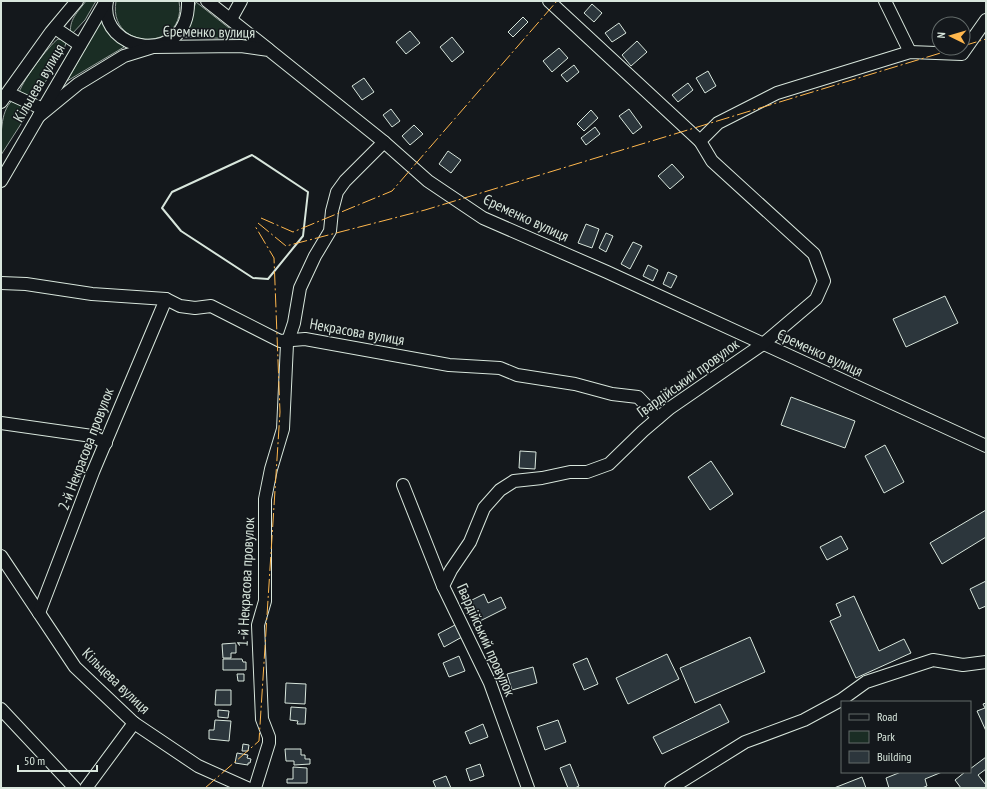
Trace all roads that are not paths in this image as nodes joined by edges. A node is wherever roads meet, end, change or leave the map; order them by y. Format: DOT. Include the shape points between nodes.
graph roads {
  1 [pos="77,1"];
  2 [pos="106,1"];
  3 [pos="188,1"];
  4 [pos="208,1"];
  5 [pos="241,1"];
  6 [pos="549,1"];
  7 [pos="885,1"];
  8 [pos="230,19"];
  9 [pos="986,20"];
  10 [pos="55,28"];
  11 [pos="80,45"];
  12 [pos="153,46"];
  13 [pos="270,50"];
  14 [pos="910,52"];
  15 [pos="5,97"];
  16 [pos="41,113"];
  17 [pos="384,142"];
  18 [pos="700,142"];
  19 [pos="1,181"];
  20 [pos="1,283"];
  21 [pos="166,299"];
  22 [pos="288,340"];
  23 [pos="763,344"];
  24 [pos="658,418"];
  25 [pos="1,423"];
  26 [pos="106,443"];
  27 [pos="986,446"];
  28 [pos="403,485"];
  29 [pos="1,556"];
  30 [pos="444,586"];
  31 [pos="39,613"];
  32 [pos="986,662"];
  33 [pos="1,709"];
  34 [pos="134,723"];
  35 [pos="75,788"];
  36 [pos="86,788"];
  37 [pos="247,788"];
  38 [pos="256,788"];
  39 [pos="528,788"];
  40 [pos="671,788"];
  1 -- 10 [label="street"];
  2 -- 11 [label="street, Кільцева вулиця"];
  2 -- 12 [label="street, Кільцева вулиця" via="108,19 117,33 130,42"];
  3 -- 12 [label="street" via="187,16 180,30 168,40"];
  4 -- 8 [label="street"];
  5 -- 8 [label="street"];
  6 -- 18 [label="street, Гвардійський провулок"];
  7 -- 14 [label="street"];
  8 -- 13 [label="street"];
  9 -- 14 [label="street" via="962,54"];
  10 -- 11 [label="street"];
  10 -- 15 [label="street"];
  11 -- 16 [label="street, Кільцева вулиця"];
  12 -- 13 [label="street, Єременко вулиця" via="241,46"];
  12 -- 16 [label="street, Єременко вулиця" via="124,56 78,84"];
  13 -- 17 [label="street, Єременко вулиця"];
  14 -- 18 [label="street" via="777,93 718,123"];
  15 -- 16 [label="street"];
  16 -- 19 [label="street, Кільцева вулиця"];
  17 -- 22 [label="street, 1-й Некрасова провулок" via="337,192 330,230 300,288 294,323"];
  17 -- 23 [label="street, Єременко вулиця" via="428,181 483,218"];
  18 -- 23 [label="street, Гвардійський провулок" via="712,161 814,254 824,281 816,299"];
  20 -- 21 [label="street, Некрасова вулиця" via="26,284 92,294"];
  21 -- 22 [label="street, Некрасова вулиця" via="180,306 211,306 280,341"];
  21 -- 26 [label="street, 2-й Некрасова провулок"];
  22 -- 24 [label="street, Некрасова вулиця" via="305,339 450,365 500,368 517,375 638,397"];
  22 -- 38 [label="street, 1-й Некрасова провулок" via="283,429 265,499 265,602 258,625 262,719 269,743"];
  23 -- 24 [label="street, Гвардійський провулок"];
  23 -- 27 [label="street, Єременко вулиця"];
  24 -- 30 [label="street, Гвардійський провулок" via="609,464 587,472 570,472 514,481 500,490 484,508 470,542 451,570"];
  25 -- 26 [label="street" via="92,436"];
  26 -- 31 [label="street, 2-й Некрасова провулок"];
  28 -- 30 [label="street"];
  29 -- 31 [label="street, Кільцева вулиця"];
  30 -- 39 [label="street, Гвардійський провулок" via="490,684"];
  31 -- 34 [label="street, Кільцева вулиця" via="75,667"];
  32 -- 40 [label="street" via="963,665 933,660 866,682 841,700 804,720 745,742"];
  33 -- 35 [label="street"];
  34 -- 36 [label="street"];
  34 -- 37 [label="street, Кільцева вулиця" via="198,766"];
}
